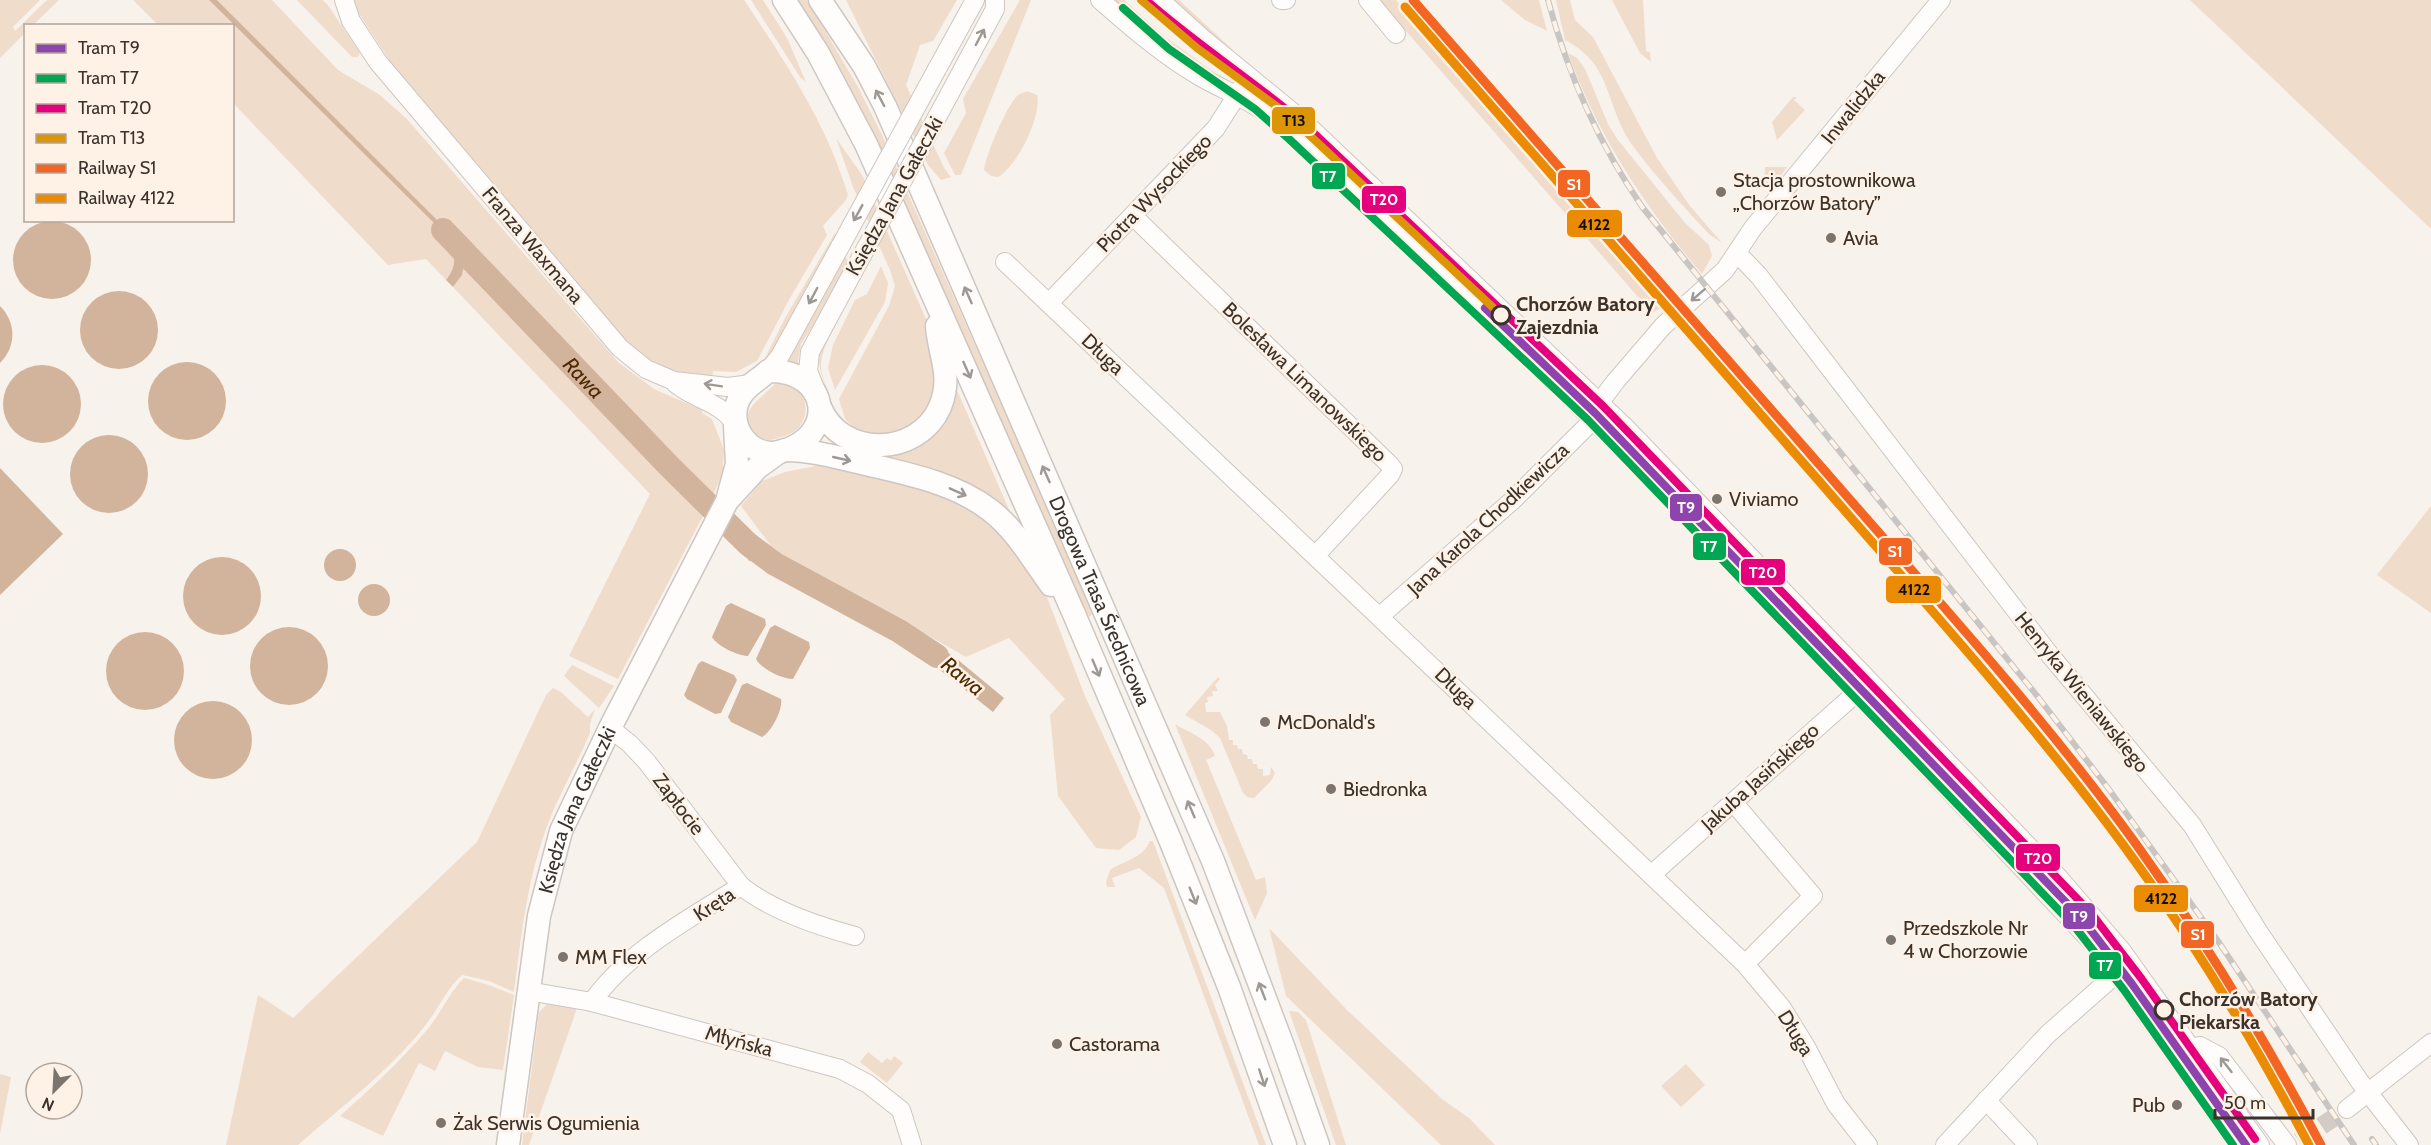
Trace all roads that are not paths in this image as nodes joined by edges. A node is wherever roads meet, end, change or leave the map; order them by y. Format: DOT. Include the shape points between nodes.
graph roads {
  1 [pos="329,0"];
  2 [pos="344,0"];
  3 [pos="777,0"];
  4 [pos="784,0"];
  5 [pos="820,0"];
  6 [pos="837,0"];
  7 [pos="1100,0"];
  8 [pos="1160,0"];
  9 [pos="1281,0"];
  10 [pos="1286,0"];
  11 [pos="1368,0"];
  12 [pos="1941,0"];
  13 [pos="998,3"];
  14 [pos="971,5"];
  15 [pos="351,21"];
  16 [pos="803,28"];
  17 [pos="1396,34"];
  18 [pos="864,66"];
  19 [pos="1246,74"];
  20 [pos="1199,76"];
  21 [pos="1238,94"];
  22 [pos="1225,113"];
  23 [pos="1133,216"];
  24 [pos="1737,252"];
  25 [pos="1005,262"];
  26 [pos="935,297"];
  27 [pos="1049,303"];
  28 [pos="760,378"];
  29 [pos="674,381"];
  30 [pos="818,400"];
  31 [pos="1596,410"];
  32 [pos="735,425"];
  33 [pos="782,451"];
  34 [pos="727,501"];
  35 [pos="1316,555"];
  36 [pos="1074,614"];
  37 [pos="1380,616"];
  38 [pos="1862,686"];
  39 [pos="610,728"];
  40 [pos="1732,802"];
  41 [pos="1652,875"];
  42 [pos="741,886"];
  43 [pos="855,936"];
  44 [pos="1745,964"];
  45 [pos="2123,968"];
  46 [pos="528,991"];
  47 [pos="592,1002"];
  48 [pos="2431,1043"];
  49 [pos="2184,1052"];
  50 [pos="2367,1093"];
  51 [pos="1986,1100"];
  52 [pos="2347,1109"];
  53 [pos="2293,1144"];
  54 [pos="508,1145"];
  55 [pos="912,1145"];
  56 [pos="1284,1145"];
  57 [pos="1317,1145"];
  58 [pos="1868,1145"];
  59 [pos="1945,1145"];
  60 [pos="2028,1145"];
  61 [pos="2239,1145"];
  62 [pos="2260,1145"];
  63 [pos="2409,1145"];
  1 -- 15 [label="street"];
  2 -- 15 [label="street"];
  3 -- 16 [label="main road"];
  4 -- 16 [label="main road"];
  5 -- 18 [label="main road"];
  6 -- 18 [label="main road"];
  7 -- 20 [label="street"];
  8 -- 19 [label="street"];
  9 -- 10 [label="street"];
  11 -- 17 [label="street"];
  12 -- 24 [label="street, Inwalidzka"];
  30 -- 13 [label="street, Księdza Jana Gałeczki, one-way, bridge" via="808,371 810,352"];
  14 -- 28 [label="street, Księdza Jana Gałeczki, one-way, bridge" via="780,357"];
  15 -- 29 [label="street, Franza Waxmana" via="404,94 612,340 646,369"];
  16 -- 26 [label="main road, Drogowa Trasa Średnicowa" via="866,144"];
  57 -- 18 [label="main road, Drogowa Trasa Średnicowa, one-way" via="1225,893 1169,757 885,106"];
  19 -- 21 [label="street, Piotra Wysockiego"];
  19 -- 31 [label="street" via="1302,120"];
  20 -- 21 [label="street"];
  20 -- 22 [label="street" via="1216,93"];
  21 -- 22 [label="street, Piotra Wysockiego"];
  21 -- 31 [label="street" via="1287,129"];
  22 -- 23 [label="street, Piotra Wysockiego" via="1216,128"];
  23 -- 27 [label="street, Piotra Wysockiego"];
  23 -- 35 [label="street, Bolesława Limanowskiego" via="1393,469"];
  24 -- 31 [label="street, Inwalidzka, one-way" via="1719,278 1653,336"];
  24 -- 50 [label="street, Henryka Wieniawskiego" via="2050,655 2192,825"];
  25 -- 27 [label="street, Długa"];
  26 -- 30 [label="main road" via="946,383 940,406 921,433 893,444 864,444 838,433 826,420"];
  26 -- 36 [label="main road, Drogowa Trasa Średnicowa, one-way"];
  27 -- 35 [label="street, Długa"];
  28 -- 29 [label="street, Franza Waxmana, one-way" via="728,387"];
  28 -- 30 [label="main road" via="782,372 796,376 807,383"];
  28 -- 32 [label="main road" via="739,399"];
  29 -- 32 [label="street, Franza Waxmana" via="687,393 720,407"];
  30 -- 33 [label="main road" via="817,425 811,435"];
  31 -- 37 [label="street, Jana Karola Chodkiewicza" via="1587,426 1513,500"];
  31 -- 38 [label="street"];
  32 -- 33 [label="main road" via="743,438 760,451"];
  32 -- 34 [label="main road, Księdza Jana Gałeczki" via="737,464"];
  33 -- 34 [label="main road, Księdza Jana Gałeczki" via="762,463"];
  33 -- 36 [label="main road, one-way" via="813,452 902,473 953,489 978,502 1017,537"];
  34 -- 39 [label="main road, Księdza Jana Gałeczki"];
  35 -- 37 [label="street, Długa"];
  36 -- 56 [label="main road, Drogowa Trasa Średnicowa, one-way" via="1225,977"];
  37 -- 41 [label="street, Długa"];
  38 -- 40 [label="street, Jakuba Jasińskiego"];
  38 -- 45 [label="street" via="2103,956"];
  39 -- 42 [label="street, Zapłocie" via="647,762"];
  39 -- 46 [label="main road, Księdza Jana Gałeczki" via="572,806 554,854 539,916"];
  40 -- 41 [label="street, Jakuba Jasińskiego"];
  40 -- 44 [label="street" via="1813,896"];
  41 -- 44 [label="street, Długa"];
  42 -- 43 [label="street, Kręta" via="798,916"];
  42 -- 47 [label="street, Kręta" via="628,964"];
  44 -- 58 [label="street, Długa" via="1782,1008 1836,1104"];
  45 -- 49 [label="street"];
  45 -- 51 [label="street" via="2048,1034"];
  46 -- 47 [label="street, Młyńska"];
  46 -- 54 [label="main road, Księdza Jana Gałeczki"];
  47 -- 55 [label="street, Młyńska" via="840,1069 868,1084 901,1110"];
  48 -- 50 [label="street"];
  53 -- 49 [label="street, one-way" via="2219,1056 2200,1046"];
  49 -- 61 [label="street"];
  49 -- 62 [label="street"];
  50 -- 52 [label="street"];
  50 -- 63 [label="street, Henryka Wieniawskiego"];
  51 -- 59 [label="street"];
  51 -- 60 [label="street"];
}
